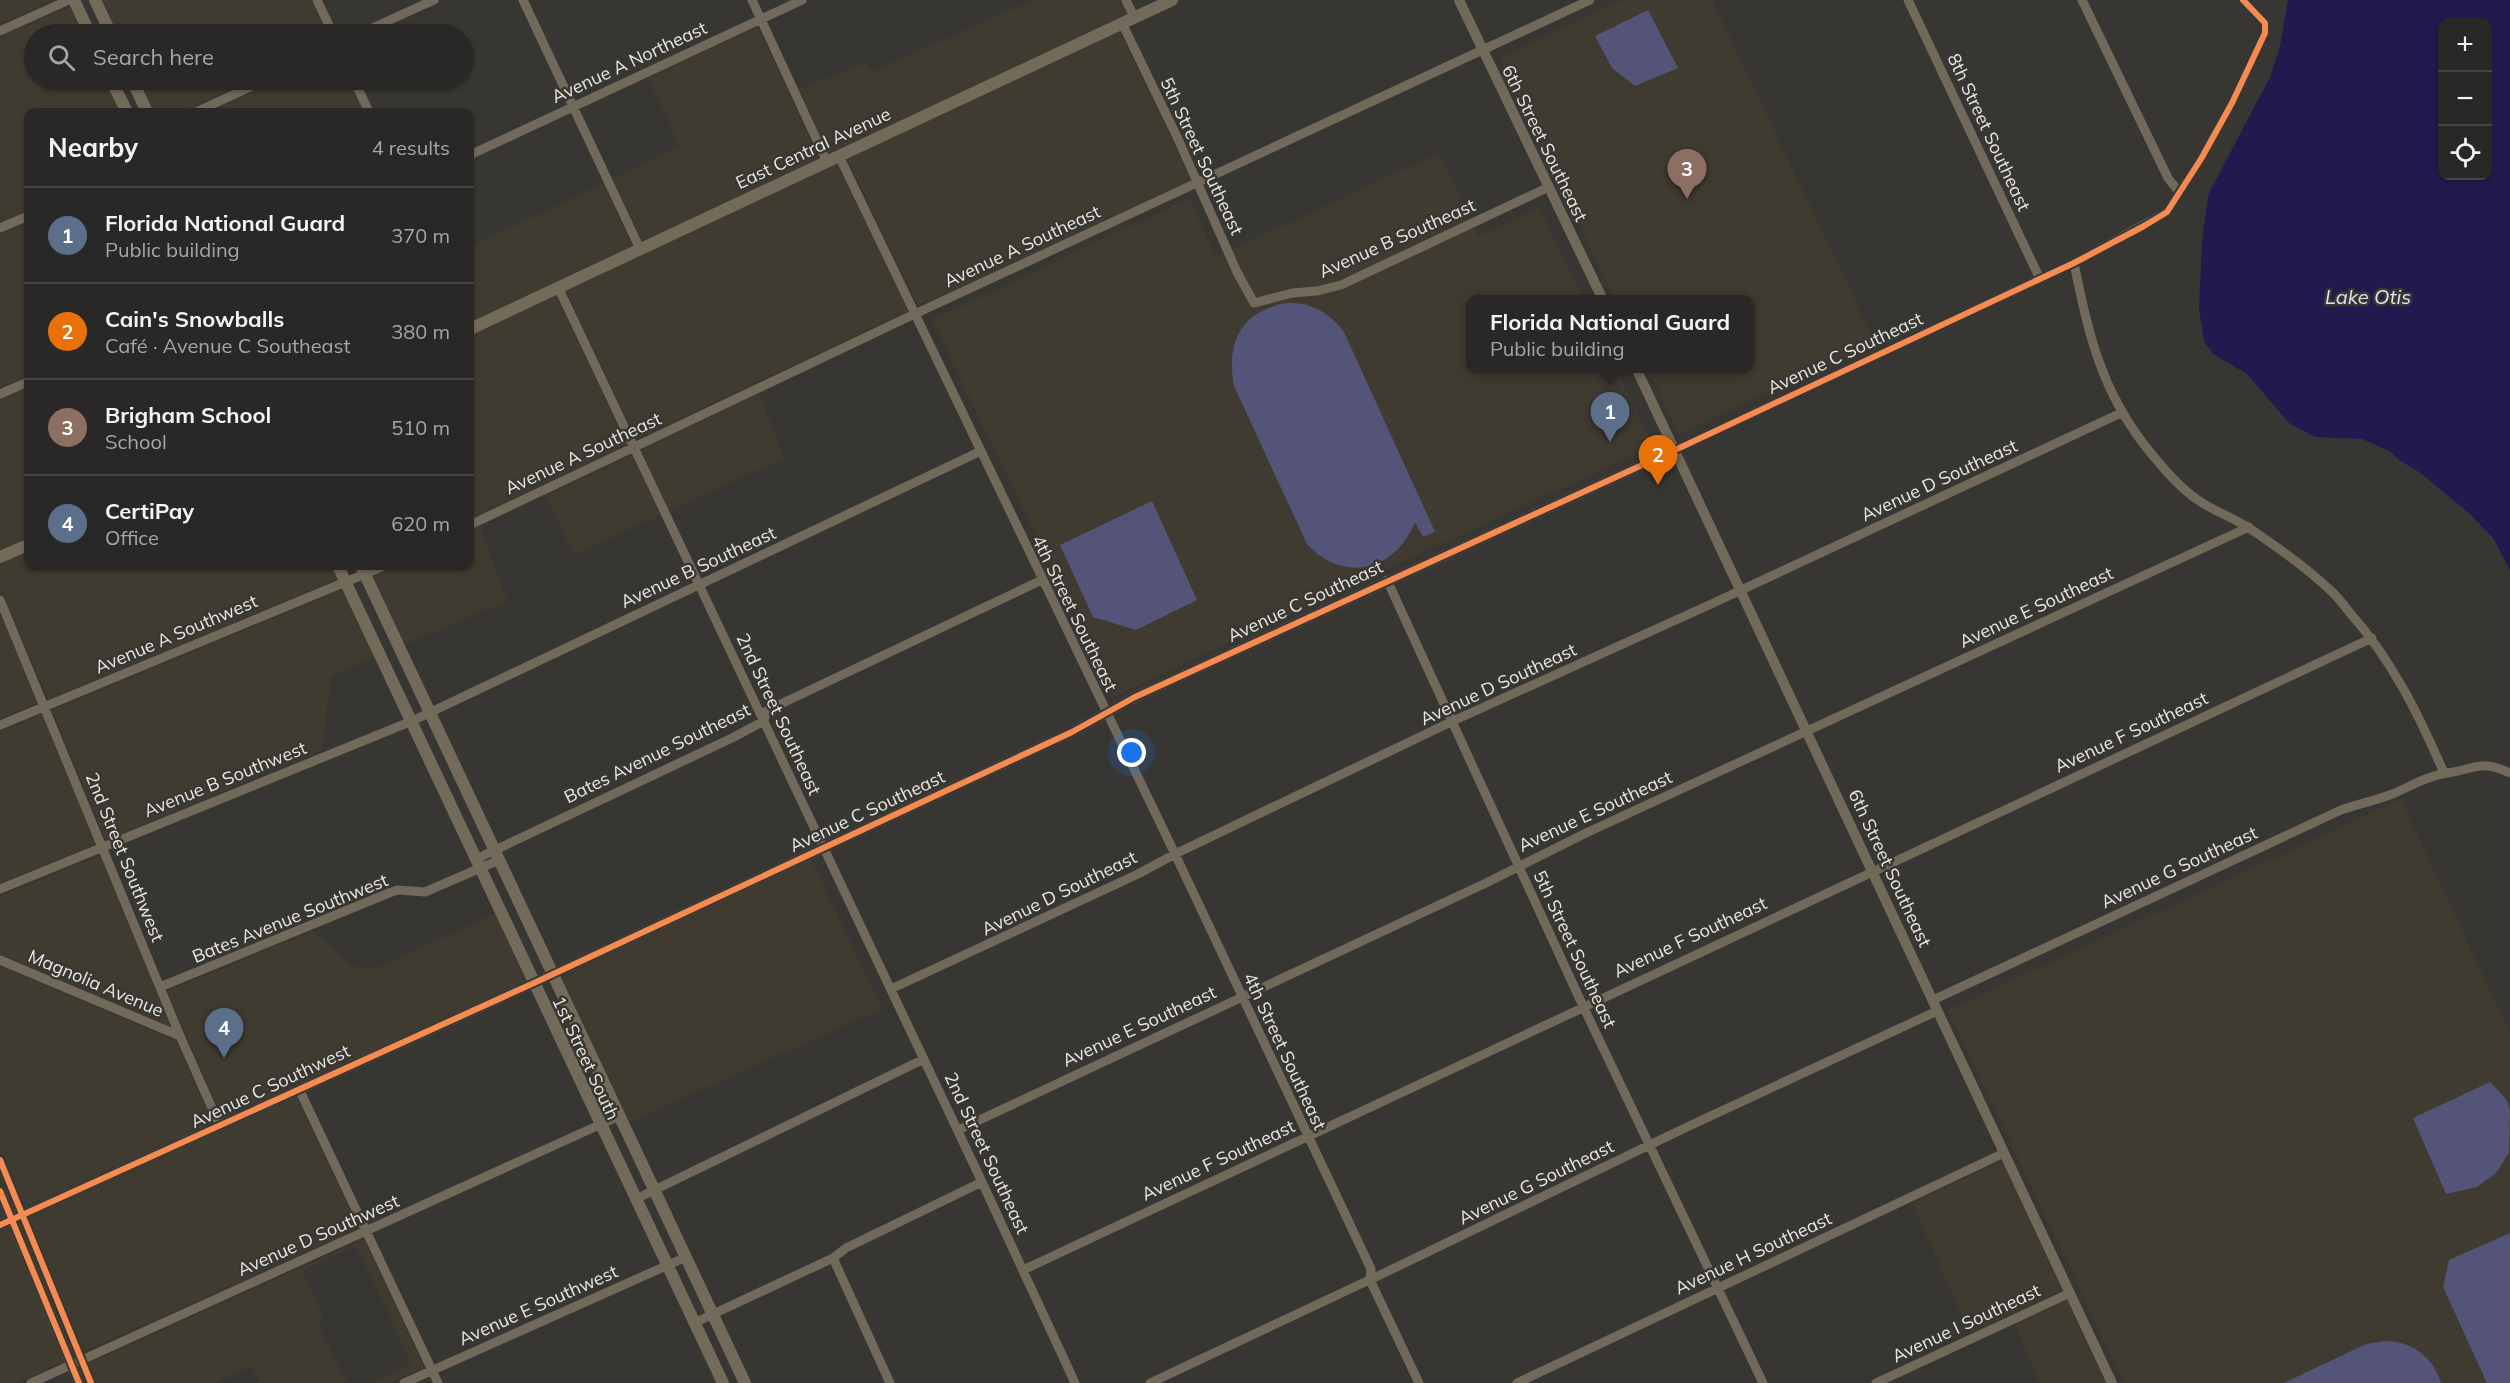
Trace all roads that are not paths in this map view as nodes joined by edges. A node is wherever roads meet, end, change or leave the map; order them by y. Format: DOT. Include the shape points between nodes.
graph roads {
  1 [pos="69,0"];
  2 [pos="74,0"];
  3 [pos="95,0"];
  4 [pos="317,0"];
  5 [pos="434,0"];
  6 [pos="523,0"];
  7 [pos="752,0"];
  8 [pos="802,0"];
  9 [pos="1126,0"];
  10 [pos="1172,0"];
  11 [pos="1459,0"];
  12 [pos="1590,0"];
  13 [pos="1908,0"];
  14 [pos="2082,0"];
  15 [pos="2243,0"];
  16 [pos="1134,18"];
  17 [pos="760,19"];
  18 [pos="1122,23"];
  19 [pos="85,24"];
  20 [pos="106,24"];
  21 [pos="328,24"];
  22 [pos="381,24"];
  23 [pos="0,31"];
  24 [pos="1482,50"];
  25 [pos="116,90"];
  26 [pos="137,90"];
  27 [pos="243,90"];
  28 [pos="359,90"];
  29 [pos="573,107"];
  30 [pos="125,108"];
  31 [pos="145,108"];
  32 [pos="205,108"];
  33 [pos="367,108"];
  34 [pos="474,153"];
  35 [pos="839,156"];
  36 [pos="827,162"];
  37 [pos="1198,183"];
  38 [pos="1549,187"];
  39 [pos="2179,192"];
  40 [pos="24,218"];
  41 [pos="0,228"];
  42 [pos="640,249"];
  43 [pos="2074,263"];
  44 [pos="2040,279"];
  45 [pos="558,287"];
  46 [pos="1601,295"];
  47 [pos="1254,303"];
  48 [pos="916,314"];
  49 [pos="474,327"];
  50 [pos="1638,373"];
  51 [pos="24,384"];
  52 [pos="0,394"];
  53 [pos="2121,413"];
  54 [pos="634,447"];
  55 [pos="1675,450"];
  56 [pos="981,451"];
  57 [pos="474,523"];
  58 [pos="2248,527"];
  59 [pos="24,547"];
  60 [pos="0,557"];
  61 [pos="340,570"];
  62 [pos="363,570"];
  63 [pos="1042,580"];
  64 [pos="1387,580"];
  65 [pos="346,582"];
  66 [pos="699,585"];
  67 [pos="1741,590"];
  68 [pos="0,600"];
  69 [pos="2372,638"];
  70 [pos="45,706"];
  71 [pos="429,712"];
  72 [pos="1107,713"];
  73 [pos="412,721"];
  74 [pos="764,721"];
  75 [pos="1453,721"];
  76 [pos="0,725"];
  77 [pos="1808,730"];
  78 [pos="2444,773"];
  79 [pos="2510,773"];
  80 [pos="103,847"];
  81 [pos="824,847"];
  82 [pos="1175,854"];
  83 [pos="497,855"];
  84 [pos="479,864"];
  85 [pos="1518,865"];
  86 [pos="1872,870"];
  87 [pos="0,889"];
  88 [pos="0,960"];
  89 [pos="552,974"];
  90 [pos="534,983"];
  91 [pos="160,987"];
  92 [pos="891,989"];
  93 [pos="1242,995"];
  94 [pos="1935,1005"];
  95 [pos="1582,1006"];
  96 [pos="180,1036"];
  97 [pos="924,1059"];
  98 [pos="299,1089"];
  99 [pos="619,1116"];
  100 [pos="600,1125"];
  101 [pos="220,1126"];
  102 [pos="958,1130"];
  103 [pos="1308,1135"];
  104 [pos="1650,1145"];
  105 [pos="2004,1153"];
  106 [pos="982,1182"];
  107 [pos="654,1190"];
  108 [pos="0,1191"];
  109 [pos="636,1199"];
  110 [pos="12,1219"];
  111 [pos="0,1225"];
  112 [pos="367,1231"];
  113 [pos="686,1257"];
  114 [pos="833,1258"];
  115 [pos="667,1266"];
  116 [pos="1023,1270"];
  117 [pos="1370,1280"];
  118 [pos="1720,1292"];
  119 [pos="2070,1293"];
  120 [pos="712,1314"];
  121 [pos="694,1323"];
  122 [pos="72,1364"];
  123 [pos="432,1370"];
  124 [pos="31,1383"];
  125 [pos="79,1383"];
  126 [pos="404,1383"];
  127 [pos="438,1383"];
  128 [pos="723,1383"];
  129 [pos="745,1383"];
  130 [pos="890,1383"];
  131 [pos="1075,1383"];
  132 [pos="1150,1383"];
  133 [pos="1419,1383"];
  134 [pos="1517,1383"];
  135 [pos="1763,1383"];
  136 [pos="1876,1383"];
  137 [pos="2112,1383"];
  1 -- 23 [label="street"];
  2 -- 19 [label="main road"];
  3 -- 20 [label="main road"];
  4 -- 21 [label="street"];
  5 -- 22 [label="street"];
  6 -- 29 [label="street"];
  7 -- 17 [label="street"];
  8 -- 17 [label="street, Avenue A Northeast"];
  9 -- 16 [label="street"];
  10 -- 16 [label="main road, East Central Avenue"];
  11 -- 24 [label="street, 6th Street Southeast"];
  12 -- 24 [label="street, Avenue A Southeast"];
  13 -- 44 [label="street, 8th Street Southeast"];
  14 -- 39 [label="street" via="2168,178"];
  15 -- 39 [label="street, Avenue C Southeast" via="2265,23 2265,33 2227,112"];
  16 -- 18 [label="main road, East Central Avenue"];
  17 -- 29 [label="street, Avenue A Northeast"];
  17 -- 36 [label="street"];
  18 -- 35 [label="main road, East Central Avenue"];
  18 -- 37 [label="street, 5th Street Southeast"];
  24 -- 37 [label="street, Avenue A Southeast"];
  24 -- 38 [label="street, 6th Street Southeast"];
  25 -- 30 [label="main road"];
  26 -- 31 [label="main road"];
  27 -- 32 [label="street"];
  28 -- 33 [label="street"];
  29 -- 34 [label="street, Avenue A Northeast"];
  29 -- 42 [label="street"];
  35 -- 36 [label="main road, East Central Avenue"];
  35 -- 48 [label="street, 4th Street Southeast"];
  36 -- 42 [label="main road, East Central Avenue"];
  37 -- 47 [label="street, 5th Street Southeast"];
  37 -- 48 [label="street, Avenue A Southeast"];
  38 -- 46 [label="street, 6th Street Southeast"];
  38 -- 47 [label="street, Avenue B Southeast" via="1341,285"];
  39 -- 43 [label="street, Avenue C Southeast" via="2167,212"];
  40 -- 41 [label="street"];
  42 -- 45 [label="main road, East Central Avenue"];
  43 -- 44 [label="street, Avenue C Southeast"];
  43 -- 53 [label="street" via="2094,351"];
  44 -- 55 [label="street, Avenue C Southeast"];
  45 -- 49 [label="main road, East Central Avenue"];
  45 -- 54 [label="street, 2nd Street Southeast"];
  48 -- 54 [label="street, Avenue A Southeast"];
  48 -- 56 [label="street, 4th Street Southeast"];
  50 -- 55 [label="street, 6th Street Southeast"];
  51 -- 52 [label="street"];
  53 -- 58 [label="street" via="2138,440 2169,475 2200,502"];
  53 -- 67 [label="street, Avenue D Southeast"];
  54 -- 57 [label="street, Avenue A Southeast"];
  54 -- 66 [label="street, 2nd Street Southeast"];
  55 -- 64 [label="street, Avenue C Southeast"];
  55 -- 67 [label="street, 6th Street Southeast"];
  56 -- 63 [label="street, 4th Street Southeast"];
  56 -- 66 [label="street, Avenue B Southeast"];
  58 -- 69 [label="street" via="2330,590"];
  58 -- 77 [label="street, Avenue E Southeast"];
  59 -- 60 [label="main road"];
  61 -- 65 [label="main road, 1st Street South"];
  62 -- 65 [label="street, Avenue A Southwest"];
  62 -- 71 [label="main road, 1st Street South"];
  63 -- 72 [label="street, 4th Street Southeast"];
  63 -- 74 [label="street, Bates Avenue Southeast" via="766,711"];
  64 -- 72 [label="street, Avenue C Southeast"];
  64 -- 75 [label="street, 5th Street Southeast"];
  65 -- 70 [label="street, Avenue A Southwest"];
  65 -- 73 [label="main road, 1st Street South"];
  66 -- 71 [label="street, Avenue B Southeast"];
  66 -- 74 [label="street, 2nd Street Southeast"];
  67 -- 75 [label="street, Avenue D Southeast"];
  67 -- 77 [label="street, 6th Street Southeast"];
  68 -- 70 [label="street, 2nd Street Southwest"];
  69 -- 78 [label="street" via="2402,684"];
  69 -- 86 [label="street, Avenue F Southeast"];
  70 -- 76 [label="street, Avenue A Southwest"];
  70 -- 80 [label="street, 2nd Street Southwest"];
  71 -- 73 [label="street, Avenue B Southwest"];
  71 -- 83 [label="main road, 1st Street South"];
  72 -- 81 [label="street, Avenue C Southeast"];
  72 -- 82 [label="street, 4th Street Southeast"];
  73 -- 80 [label="street, Avenue B Southwest"];
  73 -- 84 [label="main road, 1st Street South"];
  74 -- 81 [label="street, 2nd Street Southeast"];
  74 -- 83 [label="street, Bates Avenue Southeast"];
  75 -- 82 [label="street, Avenue D Southeast"];
  75 -- 85 [label="street, 5th Street Southeast"];
  77 -- 85 [label="street, Avenue E Southeast"];
  77 -- 86 [label="street, 6th Street Southeast"];
  78 -- 79 [label="street, Avenue G Southeast" via="2480,764"];
  78 -- 94 [label="street, Avenue G Southeast" via="2430,775 2394,793 2312,823"];
  80 -- 87 [label="street, Avenue B Southwest"];
  80 -- 91 [label="street, 2nd Street Southwest"];
  81 -- 89 [label="street, Avenue C Southeast"];
  81 -- 92 [label="street, 2nd Street Southeast"];
  82 -- 92 [label="street, Avenue D Southeast"];
  82 -- 93 [label="street, 4th Street Southeast"];
  83 -- 84 [label="street, Bates Avenue Southeast"];
  83 -- 89 [label="main road, 1st Street South"];
  84 -- 90 [label="main road, 1st Street South"];
  84 -- 91 [label="street, Bates Avenue Southwest" via="425,892 388,893"];
  85 -- 93 [label="street, Avenue E Southeast"];
  85 -- 95 [label="street, 5th Street Southeast"];
  86 -- 94 [label="street, 6th Street Southeast"];
  86 -- 95 [label="street, Avenue F Southeast"];
  88 -- 96 [label="street, Magnolia Avenue"];
  89 -- 90 [label="street, Avenue C Southwest"];
  89 -- 99 [label="main road, 1st Street South"];
  90 -- 98 [label="street, Avenue C Southwest"];
  90 -- 100 [label="main road, 1st Street South"];
  91 -- 96 [label="street, 2nd Street Southwest"];
  92 -- 97 [label="street, 2nd Street Southeast"];
  93 -- 102 [label="street, Avenue E Southeast"];
  93 -- 103 [label="street, 4th Street Southeast"];
  94 -- 104 [label="street, Avenue G Southeast"];
  94 -- 105 [label="street, 6th Street Southeast"];
  95 -- 103 [label="street, Avenue F Southeast"];
  95 -- 104 [label="street, 5th Street Southeast"];
  96 -- 101 [label="street, 2nd Street Southwest"];
  97 -- 102 [label="street, 2nd Street Southeast"];
  97 -- 107 [label="street"];
  98 -- 101 [label="street, Avenue C Southwest"];
  98 -- 112 [label="street"];
  99 -- 100 [label="street, Avenue D Southwest"];
  99 -- 107 [label="main road, 1st Street South"];
  100 -- 109 [label="main road, 1st Street South"];
  100 -- 112 [label="street, Avenue D Southwest"];
  101 -- 110 [label="street, Avenue C Southwest"];
  102 -- 106 [label="street, 2nd Street Southeast"];
  103 -- 116 [label="street, Avenue F Southeast"];
  103 -- 117 [label="street, 4th Street Southeast" via="1371,1269"];
  104 -- 117 [label="street, Avenue G Southeast"];
  104 -- 118 [label="street, 5th Street Southeast"];
  105 -- 118 [label="street, Avenue H Southeast"];
  105 -- 119 [label="street, 6th Street Southeast"];
  106 -- 114 [label="street" via="846,1248"];
  106 -- 116 [label="street, 2nd Street Southeast"];
  107 -- 109 [label="street"];
  107 -- 113 [label="main road, 1st Street South"];
  108 -- 110 [label="street"];
  109 -- 115 [label="main road, 1st Street South"];
  110 -- 111 [label="street, Avenue C Southwest"];
  110 -- 122 [label="street"];
  112 -- 122 [label="street, Avenue D Southwest"];
  112 -- 123 [label="street"];
  113 -- 115 [label="street, Avenue E Southwest"];
  113 -- 120 [label="main road, 1st Street South"];
  114 -- 120 [label="street"];
  114 -- 130 [label="street"];
  115 -- 121 [label="main road, 1st Street South"];
  115 -- 123 [label="street, Avenue E Southwest"];
  116 -- 131 [label="street, 2nd Street Southeast"];
  117 -- 132 [label="street, Avenue G Southeast"];
  117 -- 133 [label="street, 4th Street Southeast"];
  118 -- 134 [label="street, Avenue H Southeast"];
  118 -- 135 [label="street, 5th Street Southeast"];
  119 -- 136 [label="street, Avenue I Southeast"];
  119 -- 137 [label="street, 6th Street Southeast"];
  120 -- 121 [label="street"];
  120 -- 129 [label="main road, 1st Street South"];
  121 -- 128 [label="main road, 1st Street South"];
  122 -- 124 [label="street, Avenue D Southwest"];
  122 -- 125 [label="street"];
  123 -- 126 [label="street, Avenue E Southwest"];
  123 -- 127 [label="street"];
}
